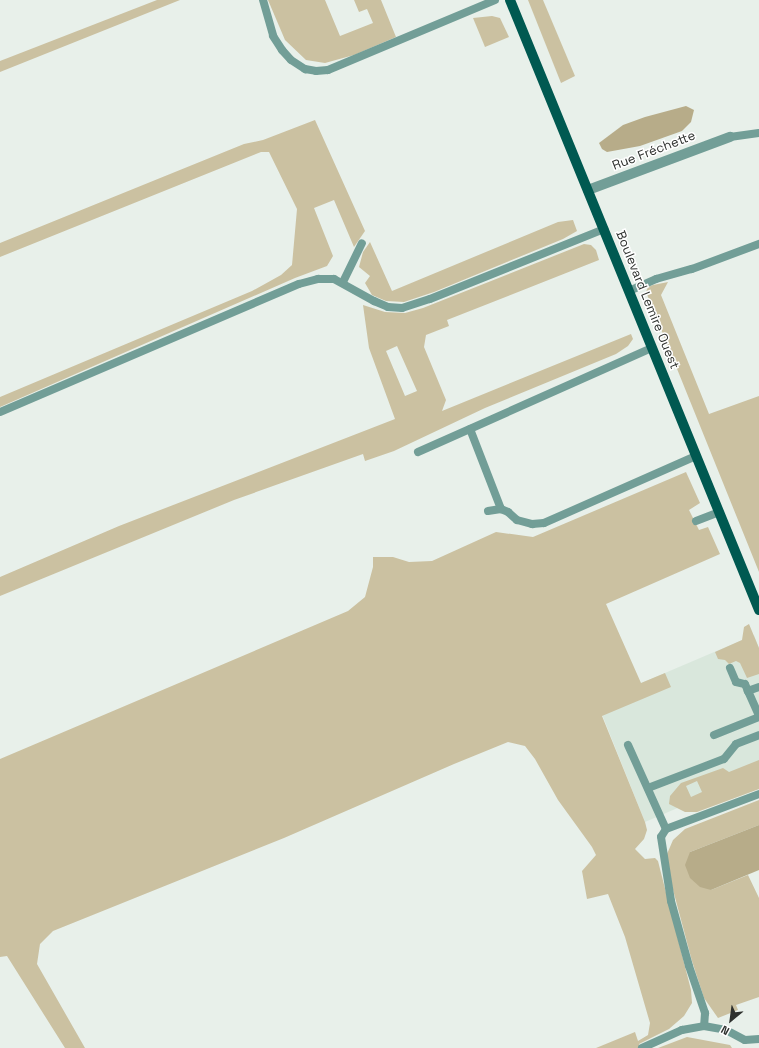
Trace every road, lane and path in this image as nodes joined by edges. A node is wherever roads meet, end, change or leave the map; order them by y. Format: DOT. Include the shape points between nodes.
graph roads {
  1 [pos="263,0"];
  2 [pos="495,0"];
  3 [pos="510,0"];
  4 [pos="759,133"];
  5 [pos="730,137"];
  6 [pos="588,190"];
  7 [pos="604,229"];
  8 [pos="362,243"];
  9 [pos="759,244"];
  10 [pos="343,282"];
  11 [pos="629,291"];
  12 [pos="652,348"];
  13 [pos="0,412"];
  14 [pos="470,429"];
  15 [pos="418,452"];
  16 [pos="696,456"];
  17 [pos="501,509"];
  18 [pos="488,511"];
  19 [pos="719,512"];
  20 [pos="696,521"];
  21 [pos="759,610"];
  22 [pos="730,668"];
  23 [pos="759,687"];
  24 [pos="748,691"];
  25 [pos="759,716"];
  26 [pos="714,735"];
  27 [pos="759,735"];
  28 [pos="628,745"];
  29 [pos="648,788"];
  30 [pos="759,794"];
  31 [pos="666,829"];
  32 [pos="704,1026"];
  33 [pos="759,1039"];
  34 [pos="642,1048"];
  1 -- 2 [label="lane" via="273,36 282,50 305,69 316,71 328,70"];
  3 -- 6 [label="main road, Boulevard Lemire Ouest"];
  4 -- 5 [label="lane"];
  5 -- 6 [label="street, Rue Fréchette"];
  6 -- 7 [label="main road, Boulevard Lemire Ouest"];
  7 -- 10 [label="lane" via="402,308 388,307 374,301"];
  7 -- 11 [label="main road, Boulevard Lemire Ouest"];
  8 -- 10 [label="lane"];
  9 -- 11 [label="lane" via="692,269 656,279"];
  10 -- 13 [label="lane" via="318,279 299,284"];
  11 -- 12 [label="main road, Boulevard Lemire Ouest"];
  12 -- 14 [label="lane"];
  12 -- 16 [label="main road, Boulevard Lemire Ouest"];
  14 -- 15 [label="lane"];
  14 -- 17 [label="lane"];
  16 -- 17 [label="lane" via="544,523 532,524 517,520"];
  16 -- 19 [label="main road, Boulevard Lemire Ouest"];
  17 -- 18 [label="lane"];
  19 -- 20 [label="lane"];
  19 -- 21 [label="main road, Boulevard Lemire Ouest"];
  22 -- 24 [label="lane" via="736,682 745,684"];
  23 -- 24 [label="lane"];
  24 -- 25 [label="lane"];
  25 -- 26 [label="lane"];
  27 -- 29 [label="lane" via="736,744 724,759"];
  28 -- 29 [label="lane"];
  29 -- 31 [label="lane"];
  30 -- 31 [label="lane"];
  31 -- 32 [label="lane" via="661,837 671,901 704,1013"];
  32 -- 33 [label="lane" via="726,1030 745,1040"];
  32 -- 34 [label="lane" via="682,1030"];
}
